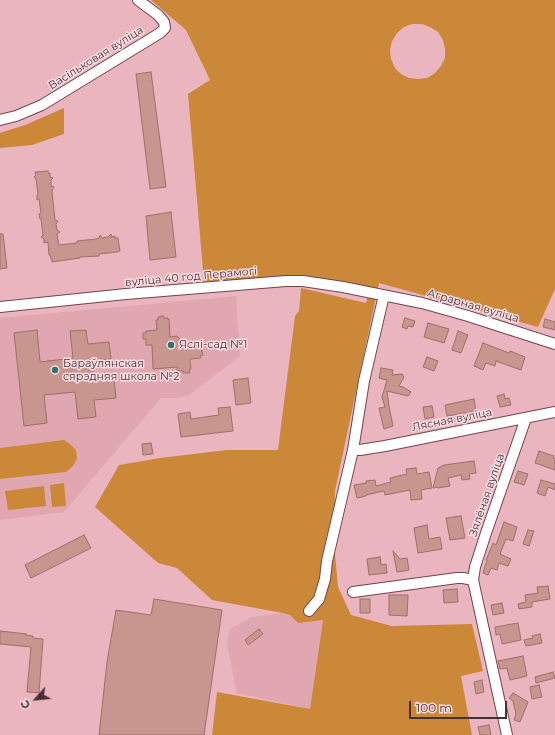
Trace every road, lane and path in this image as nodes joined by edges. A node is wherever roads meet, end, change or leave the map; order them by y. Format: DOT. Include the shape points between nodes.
graph roads {
  1 [pos="138,0"];
  2 [pos="0,120"];
  3 [pos="384,295"];
  4 [pos="0,307"];
  5 [pos="555,344"];
  6 [pos="555,412"];
  7 [pos="526,418"];
  8 [pos="353,450"];
  9 [pos="473,580"];
  10 [pos="353,592"];
  11 [pos="309,611"];
  12 [pos="507,735"];
  1 -- 2 [label="street, Васільковая вуліца" via="164,22 165,28 160,33 56,98 16,116"];
  3 -- 4 [label="street, вуліца 40 год Перамогі" via="320,283 286,281"];
  3 -- 5 [label="street, Аграрная вуліца" via="460,313"];
  3 -- 8 [label="street" via="364,381"];
  6 -- 7 [label="street, Лясная вуліца"];
  7 -- 8 [label="street, Лясная вуліца"];
  7 -- 9 [label="street, Зялёная вуліца" via="486,533"];
  8 -- 11 [label="street" via="325,579 319,599"];
  9 -- 10 [label="street" via="457,578"];
  9 -- 12 [label="street, Зялёная вуліца"];
}
